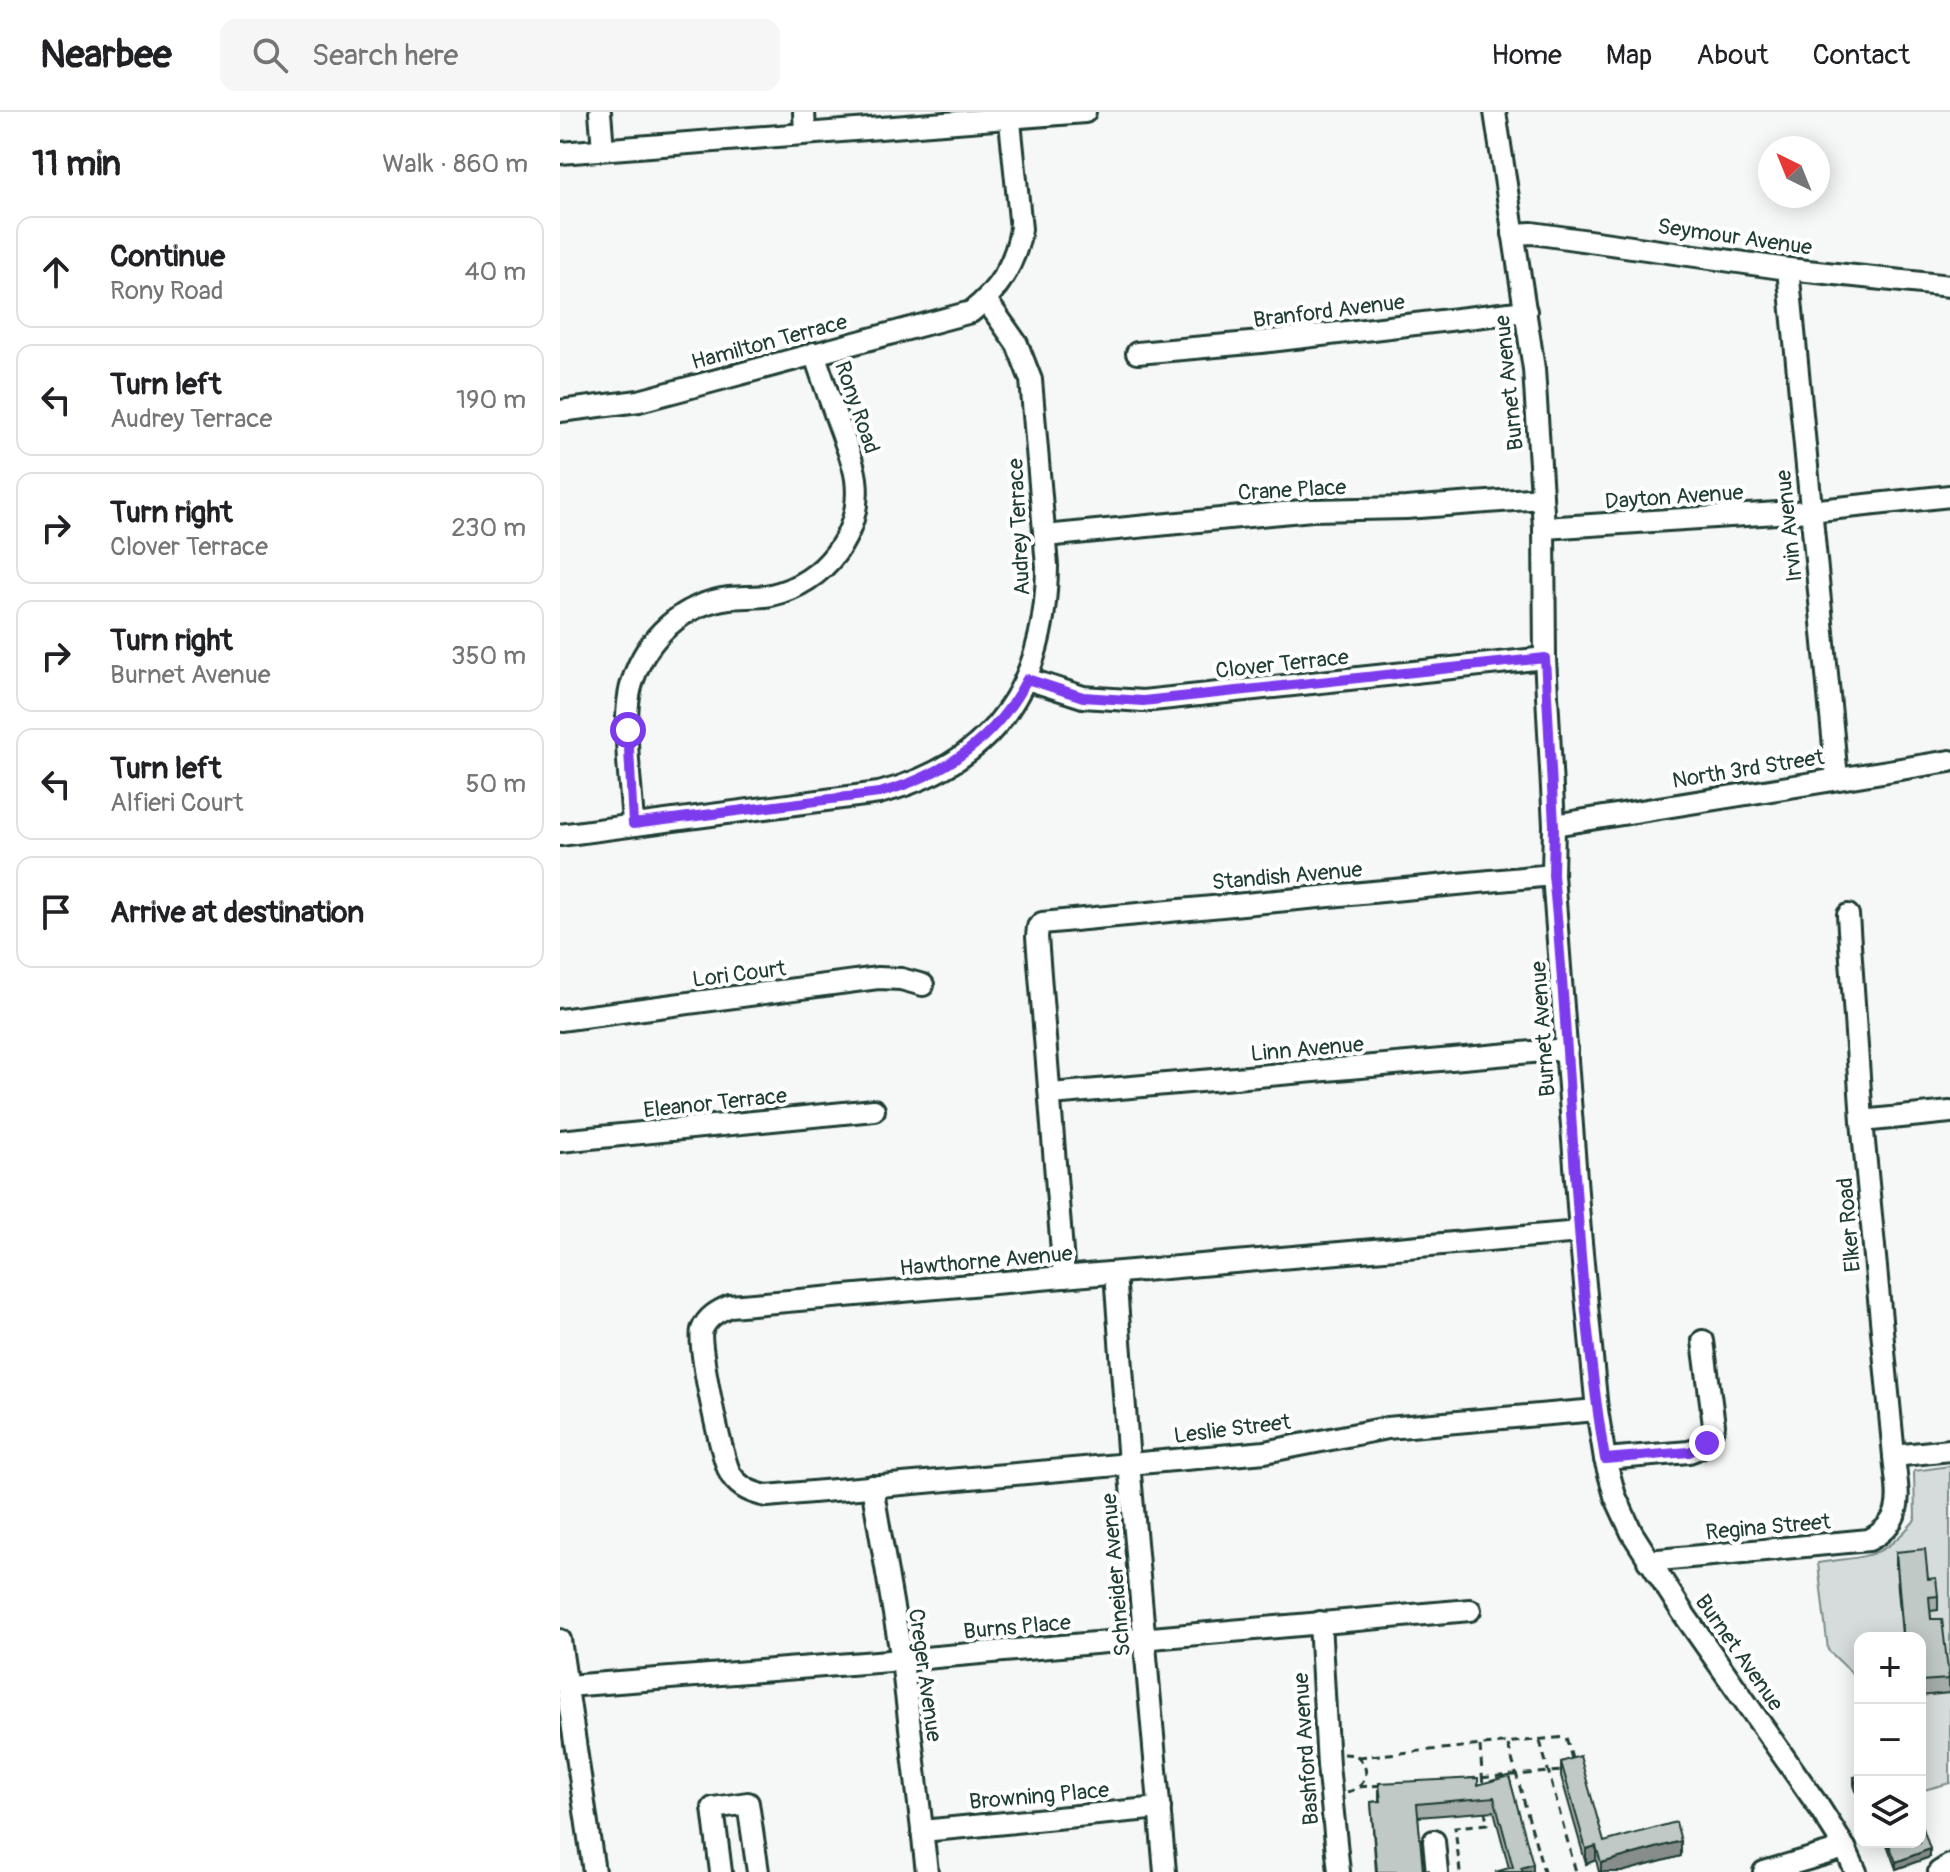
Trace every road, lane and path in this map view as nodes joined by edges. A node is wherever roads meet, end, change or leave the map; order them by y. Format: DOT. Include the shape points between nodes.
graph roads {
  1 [pos="600,112"];
  2 [pos="804,112"];
  3 [pos="1085,112"];
  4 [pos="1495,112"];
  5 [pos="1010,115"];
  6 [pos="805,133"];
  7 [pos="603,149"];
  8 [pos="560,153"];
  9 [pos="1513,234"];
  10 [pos="1788,269"];
  11 [pos="1950,286"];
  12 [pos="986,300"];
  13 [pos="1526,311"];
  14 [pos="814,353"];
  15 [pos="1137,353"];
  16 [pos="560,411"];
  17 [pos="1950,496"];
  18 [pos="1542,498"];
  19 [pos="1810,511"];
  20 [pos="1544,528"];
  21 [pos="1045,536"];
  22 [pos="1545,658"];
  23 [pos="1027,679"];
  24 [pos="1950,761"];
  25 [pos="1837,778"];
  26 [pos="633,824"];
  27 [pos="1554,825"];
  28 [pos="560,835"];
  29 [pos="1553,875"];
  30 [pos="1848,915"];
  31 [pos="923,985"];
  32 [pos="560,1020"];
  33 [pos="1567,1049"];
  34 [pos="1051,1094"];
  35 [pos="874,1110"];
  36 [pos="1950,1112"];
  37 [pos="1862,1121"];
  38 [pos="560,1141"];
  39 [pos="1580,1232"];
  40 [pos="1115,1273"];
  41 [pos="1064,1277"];
  42 [pos="1703,1341"];
  43 [pos="1597,1410"];
  44 [pos="1950,1450"];
  45 [pos="1894,1456"];
  46 [pos="1605,1459"];
  47 [pos="1129,1463"];
  48 [pos="872,1486"];
  49 [pos="1889,1528"];
  50 [pos="1648,1561"];
  51 [pos="1470,1610"];
  52 [pos="1320,1622"];
  53 [pos="1146,1638"];
  54 [pos="560,1640"];
  55 [pos="902,1660"];
  56 [pos="567,1686"];
  57 [pos="1540,1741"];
  58 [pos="1508,1744"];
  59 [pos="1480,1746"];
  60 [pos="1328,1756"];
  61 [pos="1358,1757"];
  62 [pos="1549,1772"];
  63 [pos="1517,1774"];
  64 [pos="1482,1777"];
  65 [pos="1451,1780"];
  66 [pos="1390,1785"];
  67 [pos="1359,1787"];
  68 [pos="1484,1793"];
  69 [pos="1331,1794"];
  70 [pos="1160,1808"];
  71 [pos="1485,1809"];
  72 [pos="922,1831"];
  73 [pos="1434,1841"];
  74 [pos="1845,1848"];
  75 [pos="1814,1865"];
  76 [pos="1950,1865"];
  77 [pos="594,1872"];
  78 [pos="721,1872"];
  79 [pos="758,1872"];
  80 [pos="927,1872"];
  81 [pos="1165,1872"];
  82 [pos="1339,1872"];
  83 [pos="1437,1872"];
  84 [pos="1460,1872"];
  85 [pos="1544,1872"];
  86 [pos="1576,1872"];
  87 [pos="1764,1872"];
  88 [pos="1856,1872"];
  89 [pos="1939,1872"];
  1 -- 7 [label="street"];
  2 -- 6 [label="street"];
  3 -- 5 [label="street"];
  4 -- 9 [label="street, Burnet Avenue"];
  5 -- 6 [label="street"];
  5 -- 12 [label="street" via="1021,229 1011,264"];
  6 -- 7 [label="street"];
  7 -- 8 [label="street"];
  9 -- 10 [label="street, Seymour Avenue"];
  9 -- 13 [label="street, Burnet Avenue"];
  10 -- 11 [label="street, Seymour Avenue"];
  10 -- 19 [label="street, Irvin Avenue"];
  12 -- 14 [label="street, Hamilton Terrace" via="971,312"];
  12 -- 21 [label="street, Audrey Terrace" via="1017,344 1031,380"];
  13 -- 15 [label="street, Branford Avenue"];
  13 -- 18 [label="street, Burnet Avenue"];
  14 -- 16 [label="street, Hamilton Terrace" via="639,401"];
  14 -- 26 [label="street, Rony Road" via="854,469 857,494 851,526 835,555 802,584 771,595 706,604 673,621 648,648 627,706"];
  17 -- 19 [label="street, Dayton Avenue"];
  18 -- 20 [label="street, Burnet Avenue"];
  18 -- 21 [label="street, Crane Place" via="1246,515"];
  19 -- 20 [label="street, Dayton Avenue"];
  19 -- 25 [label="street, Irvin Avenue"];
  20 -- 22 [label="street, Burnet Avenue"];
  21 -- 23 [label="street, Audrey Terrace" via="1044,617"];
  22 -- 23 [label="street, Clover Terrace" via="1143,701 1083,697"];
  22 -- 27 [label="street, Burnet Avenue"];
  23 -- 26 [label="street, Audrey Terrace" via="1007,712 977,744 941,770 900,787"];
  24 -- 25 [label="street, North 3rd Street"];
  25 -- 27 [label="street, North 3rd Street"];
  26 -- 28 [label="street, Audrey Terrace"];
  27 -- 29 [label="street, Burnet Avenue"];
  29 -- 33 [label="street, Burnet Avenue"];
  29 -- 34 [label="street, Standish Avenue" via="1042,923 1037,937"];
  30 -- 37 [label="street, Elker Road"];
  31 -- 32 [label="street, Lori Court" via="878,978"];
  33 -- 34 [label="street, Linn Avenue"];
  33 -- 39 [label="street, Burnet Avenue"];
  34 -- 41 [label="street"];
  35 -- 38 [label="street, Eleanor Terrace"];
  36 -- 37 [label="street"];
  37 -- 45 [label="street, Elker Road"];
  39 -- 40 [label="street, Hawthorne Avenue"];
  39 -- 43 [label="street, Burnet Avenue"];
  40 -- 41 [label="street, Hawthorne Avenue"];
  40 -- 47 [label="street, Schneider Avenue"];
  41 -- 48 [label="street, Hawthorne Avenue" via="730,1306 713,1316 701,1341 724,1459 741,1486 767,1496"];
  42 -- 46 [label="street" via="1714,1425 1711,1438 1689,1452"];
  43 -- 46 [label="street, Burnet Avenue"];
  43 -- 47 [label="street, Leslie Street" via="1387,1428 1265,1452"];
  44 -- 45 [label="street"];
  45 -- 49 [label="street, Elker Road" via="1898,1507"];
  46 -- 50 [label="street, Burnet Avenue" via="1615,1496"];
  47 -- 48 [label="street, Leslie Street"];
  47 -- 53 [label="street, Schneider Avenue"];
  48 -- 55 [label="street, Creger Avenue"];
  49 -- 50 [label="street, Regina Street" via="1869,1540"];
  50 -- 74 [label="street, Burnet Avenue"];
  51 -- 52 [label="street, Burns Place"];
  52 -- 53 [label="street, Burns Place"];
  52 -- 60 [label="street, Bashford Avenue"];
  53 -- 55 [label="street, Burns Place"];
  53 -- 70 [label="street, Schneider Avenue"];
  54 -- 56 [label="street"];
  55 -- 56 [label="street, Burns Place"];
  55 -- 72 [label="street, Creger Avenue"];
  56 -- 77 [label="street"];
  57 -- 58 [label="path"];
  57 -- 62 [label="path"];
  57 -- 62 [label="path" via="1566,1737 1574,1765"];
  58 -- 59 [label="path"];
  58 -- 63 [label="path"];
  59 -- 61 [label="path"];
  59 -- 64 [label="path"];
  60 -- 61 [label="path"];
  60 -- 69 [label="street, Bashford Avenue"];
  61 -- 67 [label="path" via="1366,1772"];
  62 -- 63 [label="path"];
  62 -- 86 [label="path"];
  63 -- 64 [label="path"];
  63 -- 85 [label="path"];
  64 -- 65 [label="path"];
  64 -- 68 [label="path"];
  66 -- 67 [label="path"];
  67 -- 69 [label="path"];
  69 -- 82 [label="street, Bashford Avenue"];
  70 -- 72 [label="street, Browning Place"];
  70 -- 81 [label="street, Schneider Avenue"];
  71 -- 84 [label="path" via="1487,1824 1455,1827"];
  72 -- 80 [label="street, Creger Avenue"];
  73 -- 83 [label="street"];
  74 -- 75 [label="street"];
  74 -- 88 [label="street, Burnet Avenue"];
  75 -- 87 [label="street"];
  76 -- 89 [label="street"];
  78 -- 79 [label="street" via="713,1808 748,1803"];
}
